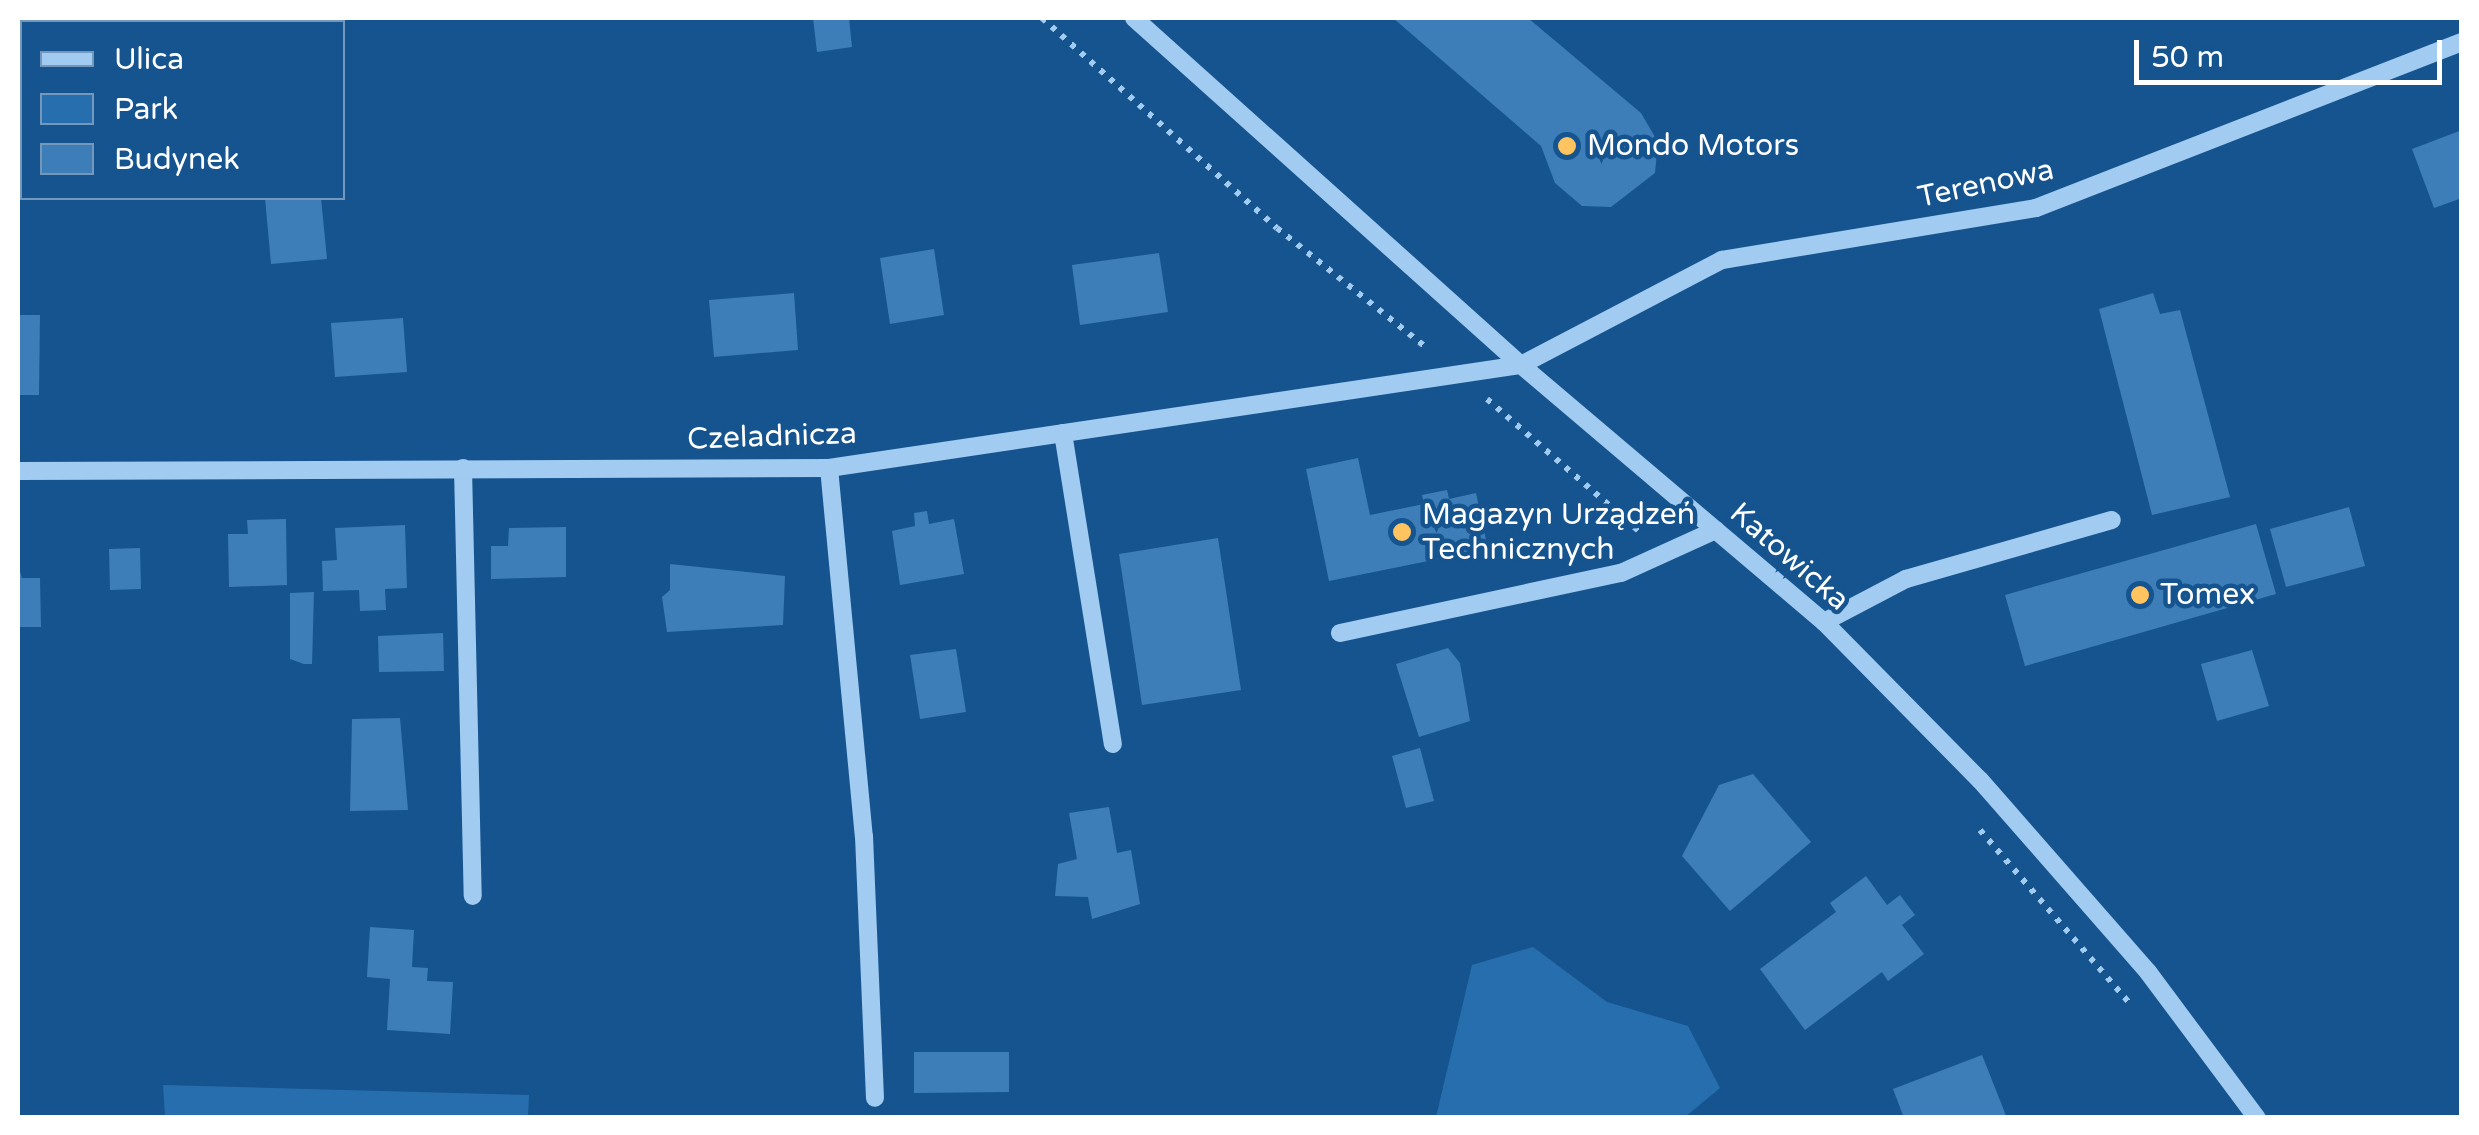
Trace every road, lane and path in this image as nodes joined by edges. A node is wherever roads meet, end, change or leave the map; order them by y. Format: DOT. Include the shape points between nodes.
graph roads {
  1 [pos="1134,18"];
  2 [pos="2462,42"];
  3 [pos="1521,364"];
  4 [pos="1063,433"];
  5 [pos="463,468"];
  6 [pos="829,468"];
  7 [pos="18,470"];
  8 [pos="2112,520"];
  9 [pos="1716,530"];
  10 [pos="1824,622"];
  11 [pos="1340,633"];
  12 [pos="1113,744"];
  13 [pos="473,896"];
  14 [pos="875,1098"];
  15 [pos="2257,1118"];
  1 -- 3 [label="street, Katowicka"];
  2 -- 3 [label="street, Terenowa" via="2036,208 1722,260"];
  3 -- 4 [label="street, Czeladnicza"];
  3 -- 9 [label="street, Katowicka"];
  4 -- 6 [label="street, Czeladnicza"];
  4 -- 12 [label="street"];
  5 -- 6 [label="street, Czeladnicza"];
  5 -- 7 [label="street, Czeladnicza"];
  5 -- 13 [label="street"];
  6 -- 14 [label="street" via="864,836"];
  8 -- 10 [label="street" via="1906,579"];
  9 -- 10 [label="street, Katowicka"];
  9 -- 11 [label="street" via="1620,573"];
  10 -- 15 [label="street, Katowicka" via="2096,913"];
}
